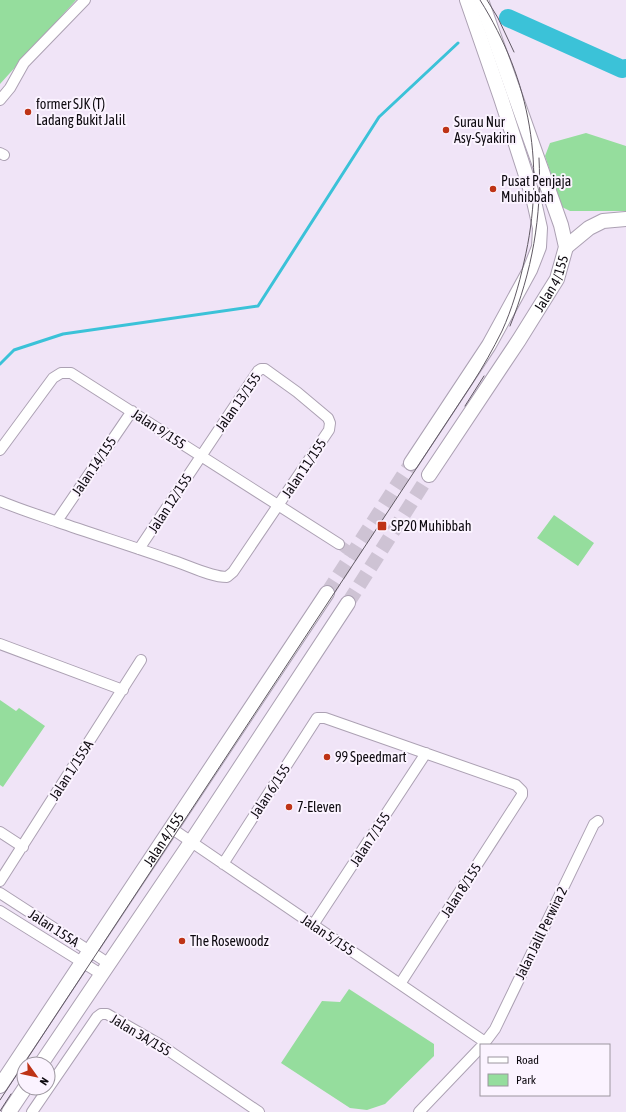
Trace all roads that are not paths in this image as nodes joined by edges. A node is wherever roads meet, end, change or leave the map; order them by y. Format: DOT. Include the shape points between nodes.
graph roads {
  1 [pos="85,0"];
  2 [pos="466,0"];
  3 [pos="481,0"];
  4 [pos="0,100"];
  5 [pos="626,219"];
  6 [pos="566,247"];
  7 [pos="132,411"];
  8 [pos="329,430"];
  9 [pos="0,450"];
  10 [pos="201,456"];
  11 [pos="412,463"];
  12 [pos="429,476"];
  13 [pos="0,501"];
  14 [pos="278,506"];
  15 [pos="57,521"];
  16 [pos="339,544"];
  17 [pos="139,549"];
  18 [pos="327,593"];
  19 [pos="348,603"];
  20 [pos="0,644"];
  21 [pos="142,660"];
  22 [pos="123,690"];
  23 [pos="426,753"];
  24 [pos="598,821"];
  25 [pos="171,828"];
  26 [pos="0,832"];
  27 [pos="191,842"];
  28 [pos="22,847"];
  29 [pos="223,864"];
  30 [pos="0,880"];
  31 [pos="0,893"];
  32 [pos="0,911"];
  33 [pos="313,925"];
  34 [pos="90,950"];
  35 [pos="82,963"];
  36 [pos="105,969"];
  37 [pos="400,984"];
  38 [pos="482,1044"];
  39 [pos="484,1044"];
  40 [pos="480,1048"];
  41 [pos="46,1056"];
  42 [pos="0,1086"];
  43 [pos="20,1096"];
  44 [pos="9,1112"];
  45 [pos="32,1112"];
  46 [pos="259,1112"];
  47 [pos="420,1112"];
  1 -- 4 [label="street" via="28,58"];
  2 -- 11 [label="street, Jalan 4/155" via="533,197 540,228 539,247 530,270 488,345"];
  3 -- 6 [label="street, Jalan 4/155" via="562,226"];
  5 -- 6 [label="street" via="603,221 589,228"];
  6 -- 12 [label="street, Jalan 4/155" via="557,279"];
  7 -- 9 [label="street, Jalan 9/155" via="74,374 61,374 53,378"];
  7 -- 10 [label="street, Jalan 9/155"];
  7 -- 15 [label="street, Jalan 14/155"];
  8 -- 10 [label="street, Jalan 13/155" via="330,423 324,413 266,369 261,369"];
  8 -- 14 [label="street, Jalan 11/155"];
  10 -- 14 [label="street, Jalan 9/155"];
  10 -- 17 [label="street, Jalan 12/155"];
  13 -- 15 [label="street"];
  14 -- 16 [label="street, Jalan 9/155"];
  14 -- 17 [label="street, Jalan 11/155" via="227,577 215,576"];
  15 -- 17 [label="street"];
  18 -- 25 [label="street, Jalan 4/155"];
  19 -- 27 [label="street, Jalan 4/155"];
  20 -- 22 [label="street"];
  21 -- 22 [label="street, Jalan 1/155A"];
  22 -- 28 [label="street, Jalan 1/155A"];
  23 -- 29 [label="street, Jalan 6/155" via="325,718 318,718"];
  23 -- 33 [label="street, Jalan 7/155"];
  23 -- 37 [label="street, Jalan 8/155" via="516,785 522,791 522,795"];
  24 -- 39 [label="street, Jalan Jalil Perwira 2" via="594,824 495,1029"];
  25 -- 27 [label="street, Jalan 5/155"];
  25 -- 34 [label="street, Jalan 4/155"];
  26 -- 28 [label="street"];
  27 -- 29 [label="street, Jalan 5/155"];
  27 -- 36 [label="street, Jalan 4/155"];
  28 -- 30 [label="street, Jalan 1/155A"];
  29 -- 33 [label="street, Jalan 5/155"];
  31 -- 34 [label="street, Jalan 155A"];
  32 -- 35 [label="street, Jalan 155A"];
  33 -- 37 [label="street, Jalan 5/155"];
  34 -- 35 [label="street, Jalan 4/155"];
  34 -- 36 [label="street, Jalan 155A"];
  35 -- 36 [label="street, Jalan 155A"];
  35 -- 42 [label="street, Jalan 4/155"];
  36 -- 41 [label="street, Jalan 4/155"];
  37 -- 38 [label="street, Jalan 5/155"];
  40 -- 47 [label="street, Jalan Jalil Perwira 2"];
  43 -- 44 [label="street"];
  45 -- 46 [label="street, Jalan 3A/155" via="96,1017 101,1014 107,1014 159,1044"];
}
